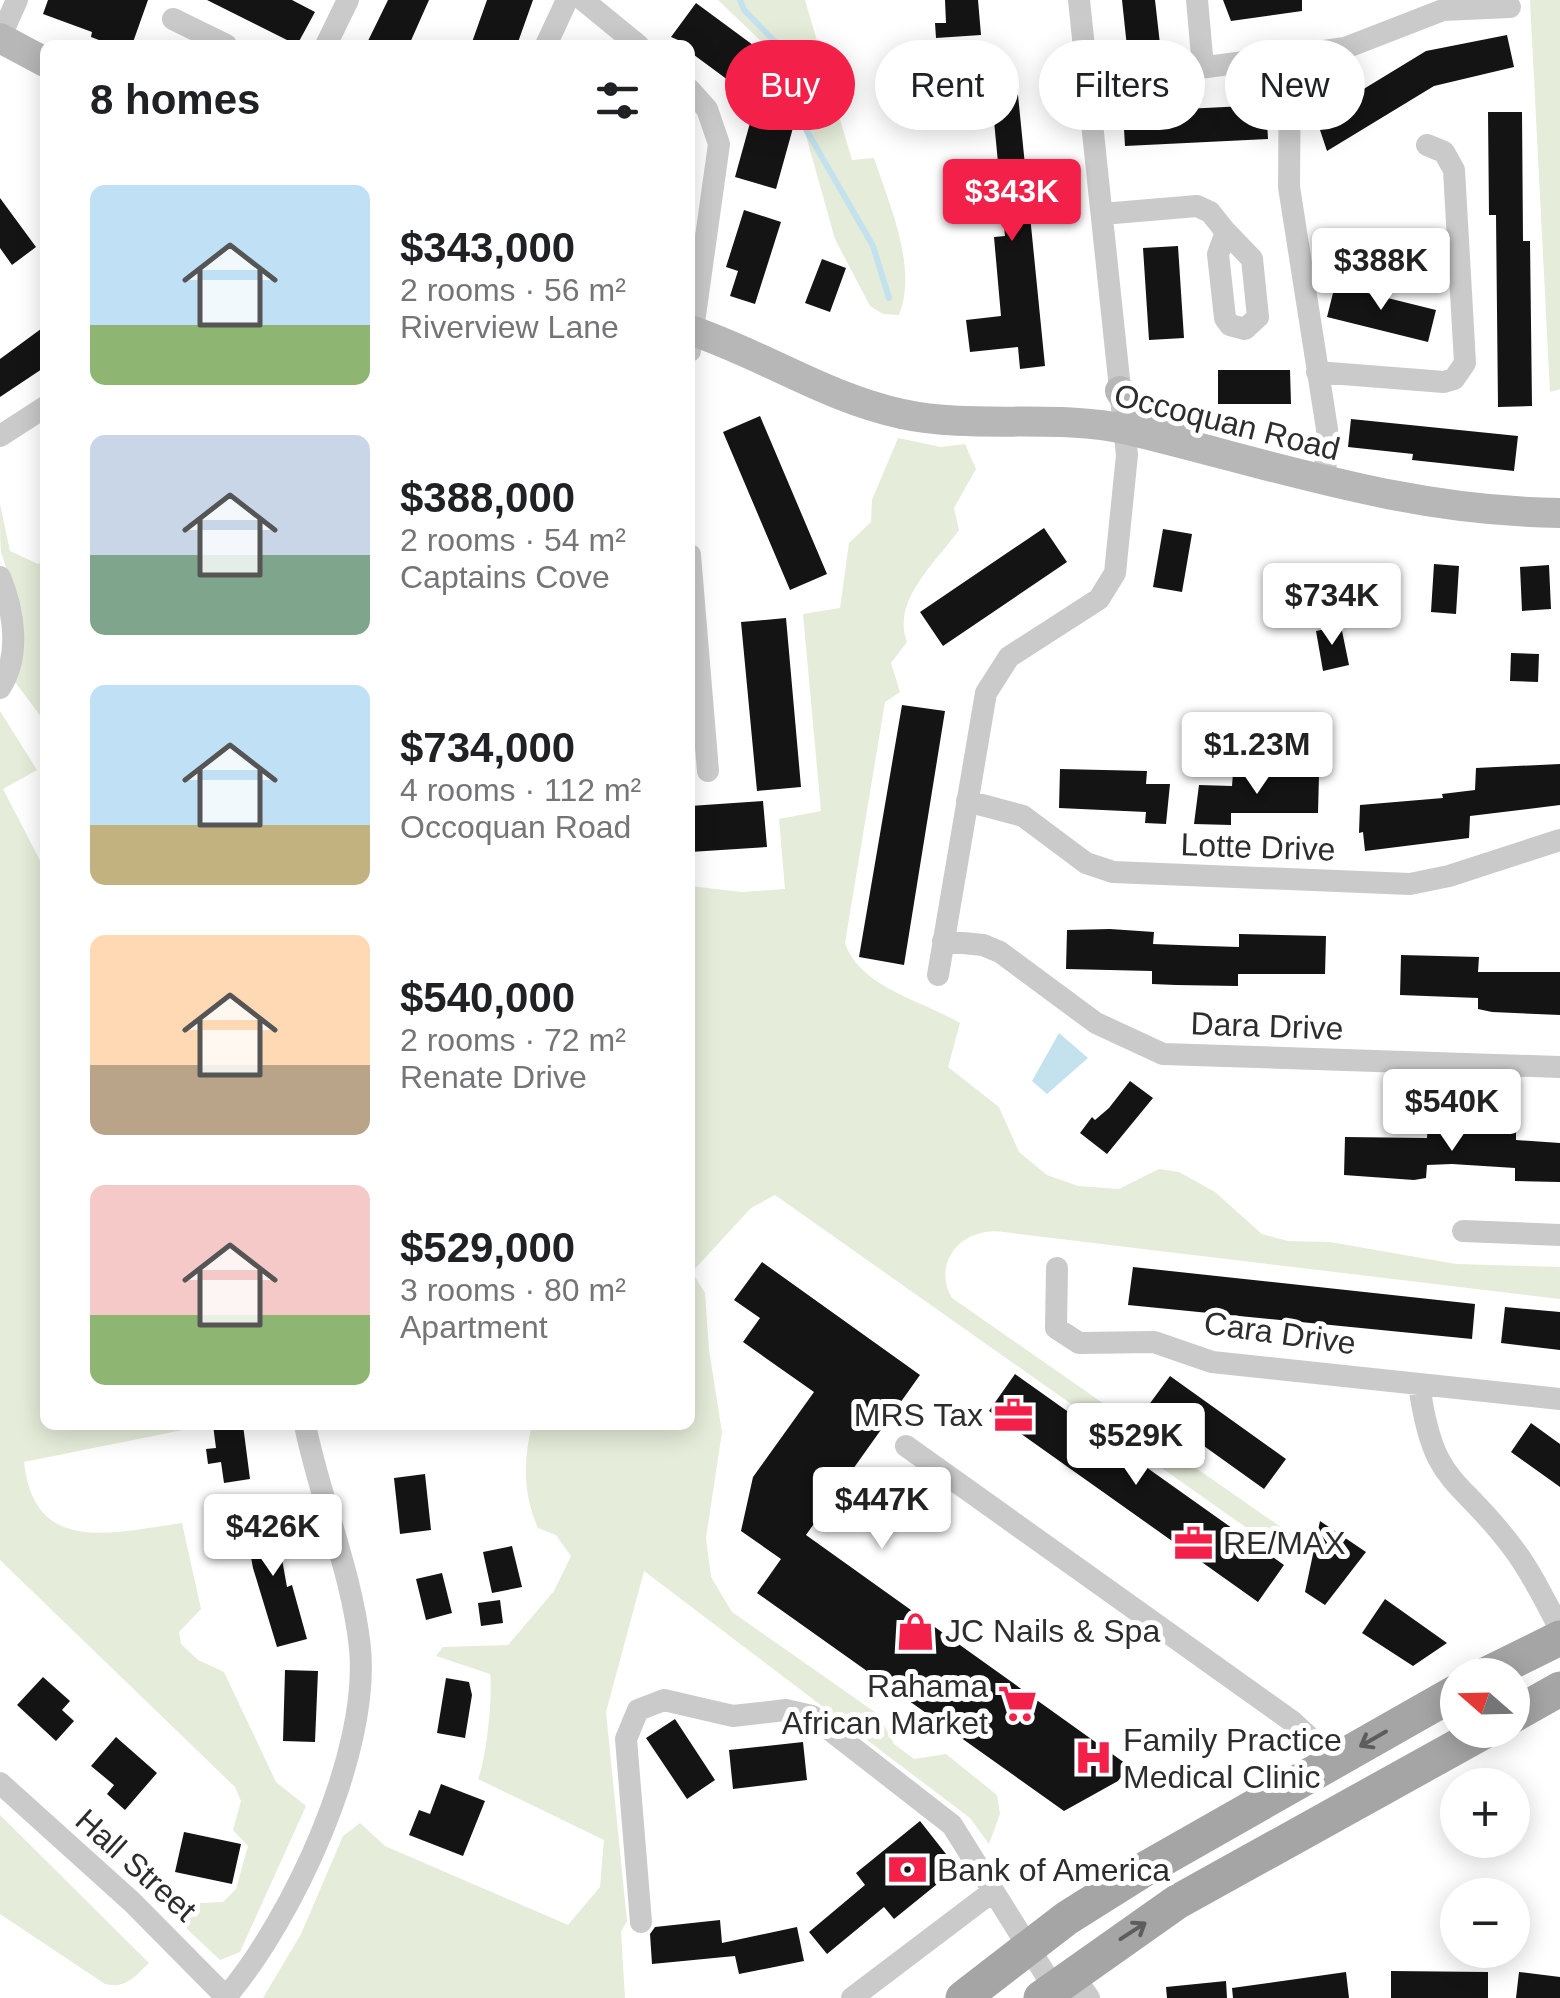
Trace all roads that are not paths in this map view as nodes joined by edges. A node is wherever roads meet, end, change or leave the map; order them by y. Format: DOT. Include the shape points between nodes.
graph roads {
  1 [pos="17,0"];
  2 [pos="348,0"];
  3 [pos="567,0"];
  4 [pos="583,0"];
  5 [pos="1079,0"];
  6 [pos="1197,0"];
  7 [pos="1443,5"];
  8 [pos="1510,8"];
  9 [pos="173,19"];
  10 [pos="0,38"];
  11 [pos="216,40"];
  12 [pos="328,40"];
  13 [pos="548,40"];
  14 [pos="632,40"];
  15 [pos="1201,40"];
  16 [pos="1362,40"];
  17 [pos="40,59"];
  18 [pos="695,95"];
  19 [pos="1289,130"];
  20 [pos="1427,145"];
  21 [pos="1102,214"];
  22 [pos="1226,232"];
  23 [pos="695,309"];
  24 [pos="695,339"];
  25 [pos="1317,372"];
  26 [pos="1120,392"];
  27 [pos="40,410"];
  28 [pos="1124,429"];
  29 [pos="0,436"];
  30 [pos="1228,456"];
  31 [pos="1326,482"];
  32 [pos="1560,513"];
  33 [pos="0,577"];
  34 [pos="695,615"];
  35 [pos="0,688"];
  36 [pos="708,771"];
  37 [pos="967,801"];
  38 [pos="1560,840"];
  39 [pos="943,942"];
  40 [pos="938,974"];
  41 [pos="1560,1067"];
  42 [pos="1464,1232"];
  43 [pos="1560,1235"];
  44 [pos="1057,1268"];
  45 [pos="1419,1384"];
  46 [pos="1560,1398"];
  47 [pos="306,1430"];
  48 [pos="906,1446"];
  49 [pos="1560,1629"];
  50 [pos="1560,1638"];
  51 [pos="1519,1658"];
  52 [pos="1560,1690"];
  53 [pos="1440,1700"];
  54 [pos="1530,1706"];
  55 [pos="1455,1748"];
  56 [pos="1335,1761"];
  57 [pos="0,1783"];
  58 [pos="992,1892"];
  59 [pos="640,1922"];
  60 [pos="1028,1948"];
  61 [pos="1049,1995"];
  62 [pos="227,1998"];
  63 [pos="852,1998"];
  64 [pos="964,1998"];
  65 [pos="1089,1998"];
  1 -- 10 [label="street"];
  2 -- 12 [label="street"];
  3 -- 13 [label="street"];
  4 -- 14 [label="street"];
  5 -- 21 [label="street"];
  6 -- 15 [label="street"];
  7 -- 8 [label="street"];
  7 -- 16 [label="street"];
  9 -- 11 [label="street"];
  10 -- 17 [label="street"];
  18 -- 23 [label="street" via="708,109 719,144"];
  19 -- 25 [label="street" via="1289,188"];
  20 -- 25 [label="street" via="1444,152 1454,170 1461,372 1444,382"];
  21 -- 22 [label="street" via="1197,206"];
  21 -- 26 [label="street"];
  24 -- 28 [label="street, Occoquan Road" via="876,408 943,419"];
  25 -- 31 [label="street" via="1327,429"];
  26 -- 28 [label="street"];
  26 -- 30 [label="street" via="1141,414"];
  27 -- 29 [label="street"];
  28 -- 30 [label="street, Occoquan Road"];
  28 -- 37 [label="street" via="1115,573 1098,598 1018,650 994,675"];
  30 -- 31 [label="street, Occoquan Road"];
  31 -- 32 [label="street, Occoquan Road" via="1456,508"];
  33 -- 35 [label="street" via="14,637"];
  34 -- 36 [label="street"];
  37 -- 38 [label="street, Lotte Drive" via="1023,816 1086,863 1142,876 1410,884"];
  37 -- 39 [label="street"];
  39 -- 40 [label="street"];
  39 -- 41 [label="street, Dara Drive" via="1000,952 1096,1023 1163,1054"];
  42 -- 43 [label="street"];
  44 -- 45 [label="street, Cara Drive" via="1056,1328 1080,1343 1144,1340 1212,1362"];
  45 -- 46 [label="street, Cara Drive"];
  45 -- 49 [label="street" via="1426,1431 1443,1472 1512,1546"];
  47 -- 62 [label="street" via="355,1619 361,1705 344,1771 280,1922"];
  48 -- 56 [label="street" via="1293,1722"];
  50 -- 51 [label="main road"];
  52 -- 54 [label="main road"];
  53 -- 56 [label="main road, one-way"];
  61 -- 55 [label="main road, one-way" via="1177,1902"];
  56 -- 60 [label="main road" via="1144,1868"];
  57 -- 62 [label="street, Hall Street"];
  58 -- 59 [label="street" via="970,1848 936,1808 812,1716 786,1710 733,1716 664,1700 638,1710 626,1739"];
  58 -- 60 [label="street"];
  58 -- 63 [label="street"];
  60 -- 61 [label="street"];
  60 -- 64 [label="main road"];
  61 -- 65 [label="street" via="1084,1991"];
}
